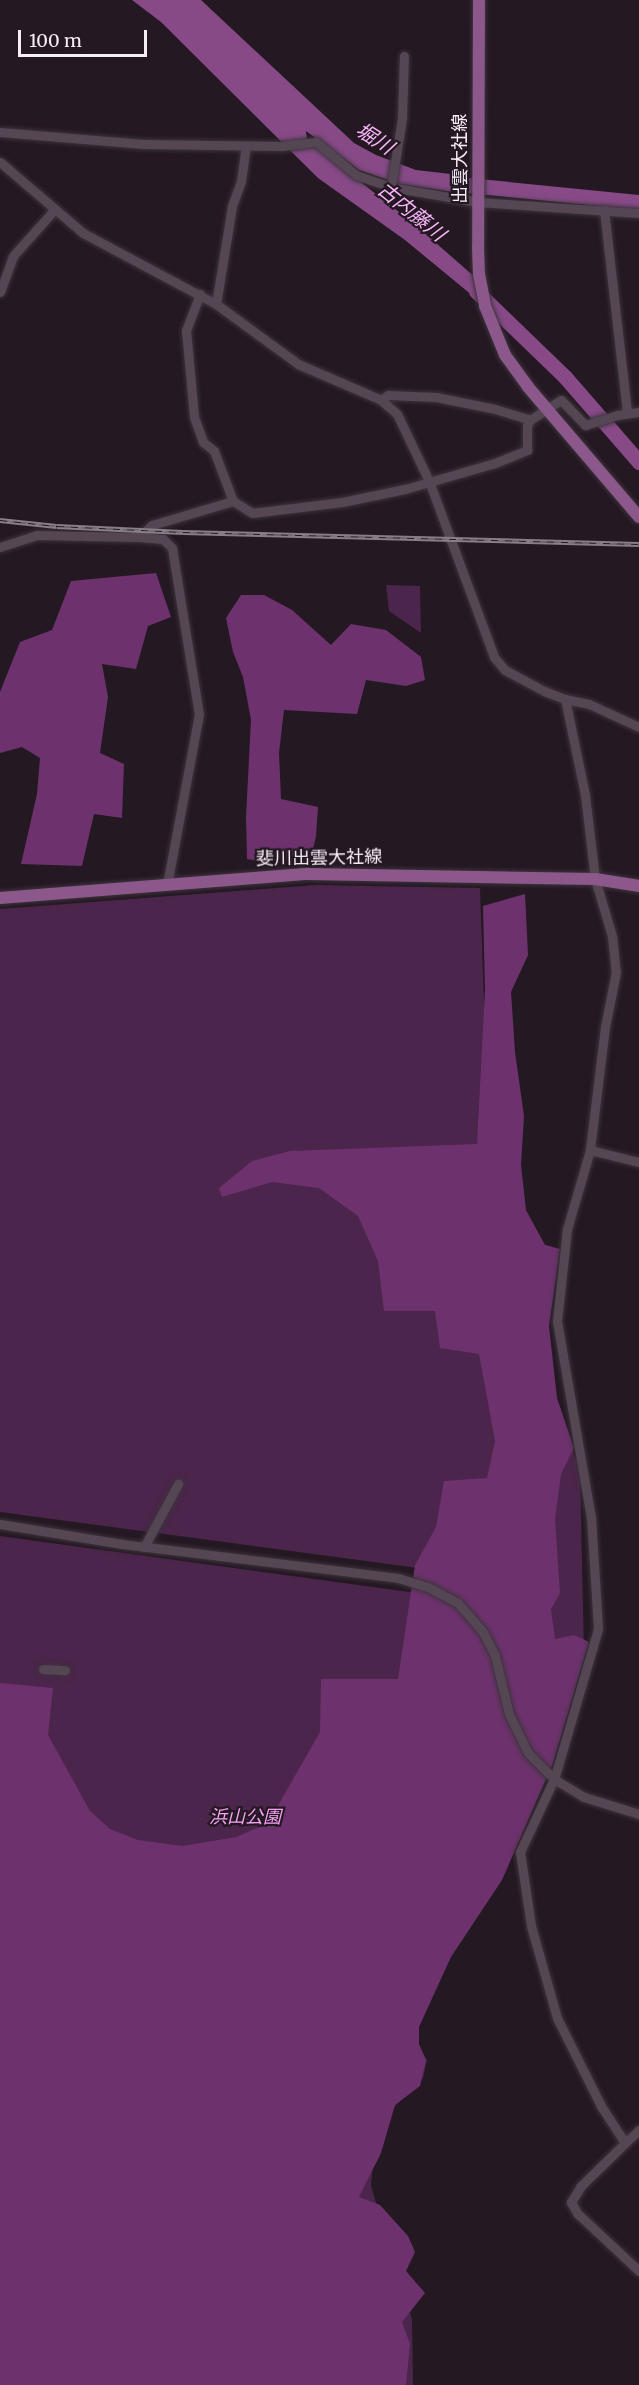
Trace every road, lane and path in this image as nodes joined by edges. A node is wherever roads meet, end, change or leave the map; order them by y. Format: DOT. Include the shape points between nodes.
graph roads {
  1 [pos="478,0"];
  2 [pos="404,56"];
  3 [pos="0,132"];
  4 [pos="246,146"];
  5 [pos="0,162"];
  6 [pos="392,185"];
  7 [pos="478,199"];
  8 [pos="55,209"];
  9 [pos="604,210"];
  10 [pos="639,213"];
  11 [pos="0,292"];
  12 [pos="200,294"];
  13 [pos="216,304"];
  14 [pos="381,400"];
  15 [pos="548,410"];
  16 [pos="639,412"];
  17 [pos="627,413"];
  18 [pos="530,420"];
  19 [pos="429,481"];
  20 [pos="233,501"];
  21 [pos="639,517"];
  22 [pos="139,537"];
  23 [pos="0,547"];
  24 [pos="565,699"];
  25 [pos="639,727"];
  26 [pos="595,879"];
  27 [pos="167,885"];
  28 [pos="639,886"];
  29 [pos="0,898"];
  30 [pos="590,1150"];
  31 [pos="639,1162"];
  32 [pos="178,1484"];
  33 [pos="0,1524"];
  34 [pos="144,1547"];
  35 [pos="42,1669"];
  36 [pos="64,1670"];
  37 [pos="554,1779"];
  38 [pos="639,1814"];
  39 [pos="639,2130"];
  40 [pos="624,2143"];
  41 [pos="639,2271"];
  1 -- 7 [label="main road, 出雲大社線"];
  2 -- 6 [label="street" via="402,118"];
  3 -- 4 [label="street" via="144,144"];
  4 -- 6 [label="street" via="316,142 356,175"];
  4 -- 13 [label="street"];
  5 -- 8 [label="street"];
  6 -- 7 [label="street"];
  7 -- 9 [label="street"];
  7 -- 15 [label="main road, 出雲大社線" via="479,274 494,331 505,355"];
  8 -- 11 [label="street" via="13,256"];
  8 -- 12 [label="street" via="100,243"];
  9 -- 10 [label="street"];
  9 -- 17 [label="street"];
  12 -- 13 [label="street"];
  12 -- 20 [label="street" via="186,330 194,417 203,442 213,450"];
  13 -- 14 [label="street" via="298,364"];
  14 -- 18 [label="street" via="388,395 436,397"];
  14 -- 19 [label="street" via="397,414"];
  15 -- 17 [label="street" via="561,400 585,425"];
  15 -- 18 [label="street"];
  15 -- 21 [label="main road, 出雲大社線"];
  16 -- 17 [label="street"];
  18 -- 19 [label="street" via="526,426 527,450"];
  19 -- 20 [label="street" via="342,502 252,513"];
  19 -- 24 [label="street" via="494,657 505,670"];
  20 -- 22 [label="street" via="152,525"];
  22 -- 23 [label="street" via="36,535"];
  22 -- 27 [label="street" via="163,539 172,548 199,714"];
  24 -- 25 [label="street" via="589,704"];
  24 -- 26 [label="street" via="585,795"];
  26 -- 27 [label="main road, 斐川出雲大社線" via="308,874"];
  26 -- 28 [label="main road, 斐川出雲大社線"];
  26 -- 30 [label="street" via="612,936 616,972 604,1027"];
  27 -- 29 [label="main road, 斐川出雲大社線"];
  30 -- 31 [label="street"];
  30 -- 37 [label="street" via="567,1229 557,1321 591,1517 598,1629"];
  32 -- 34 [label="street"];
  33 -- 34 [label="street"];
  34 -- 37 [label="street" via="398,1578 428,1587 458,1603 483,1632 495,1656 516,1734 528,1753"];
  35 -- 36 [label="street"];
  37 -- 38 [label="street" via="584,1797"];
  37 -- 40 [label="street" via="520,1852 531,1926 557,2018"];
  39 -- 40 [label="street"];
  40 -- 41 [label="street" via="581,2186 571,2202 577,2213"];
}
